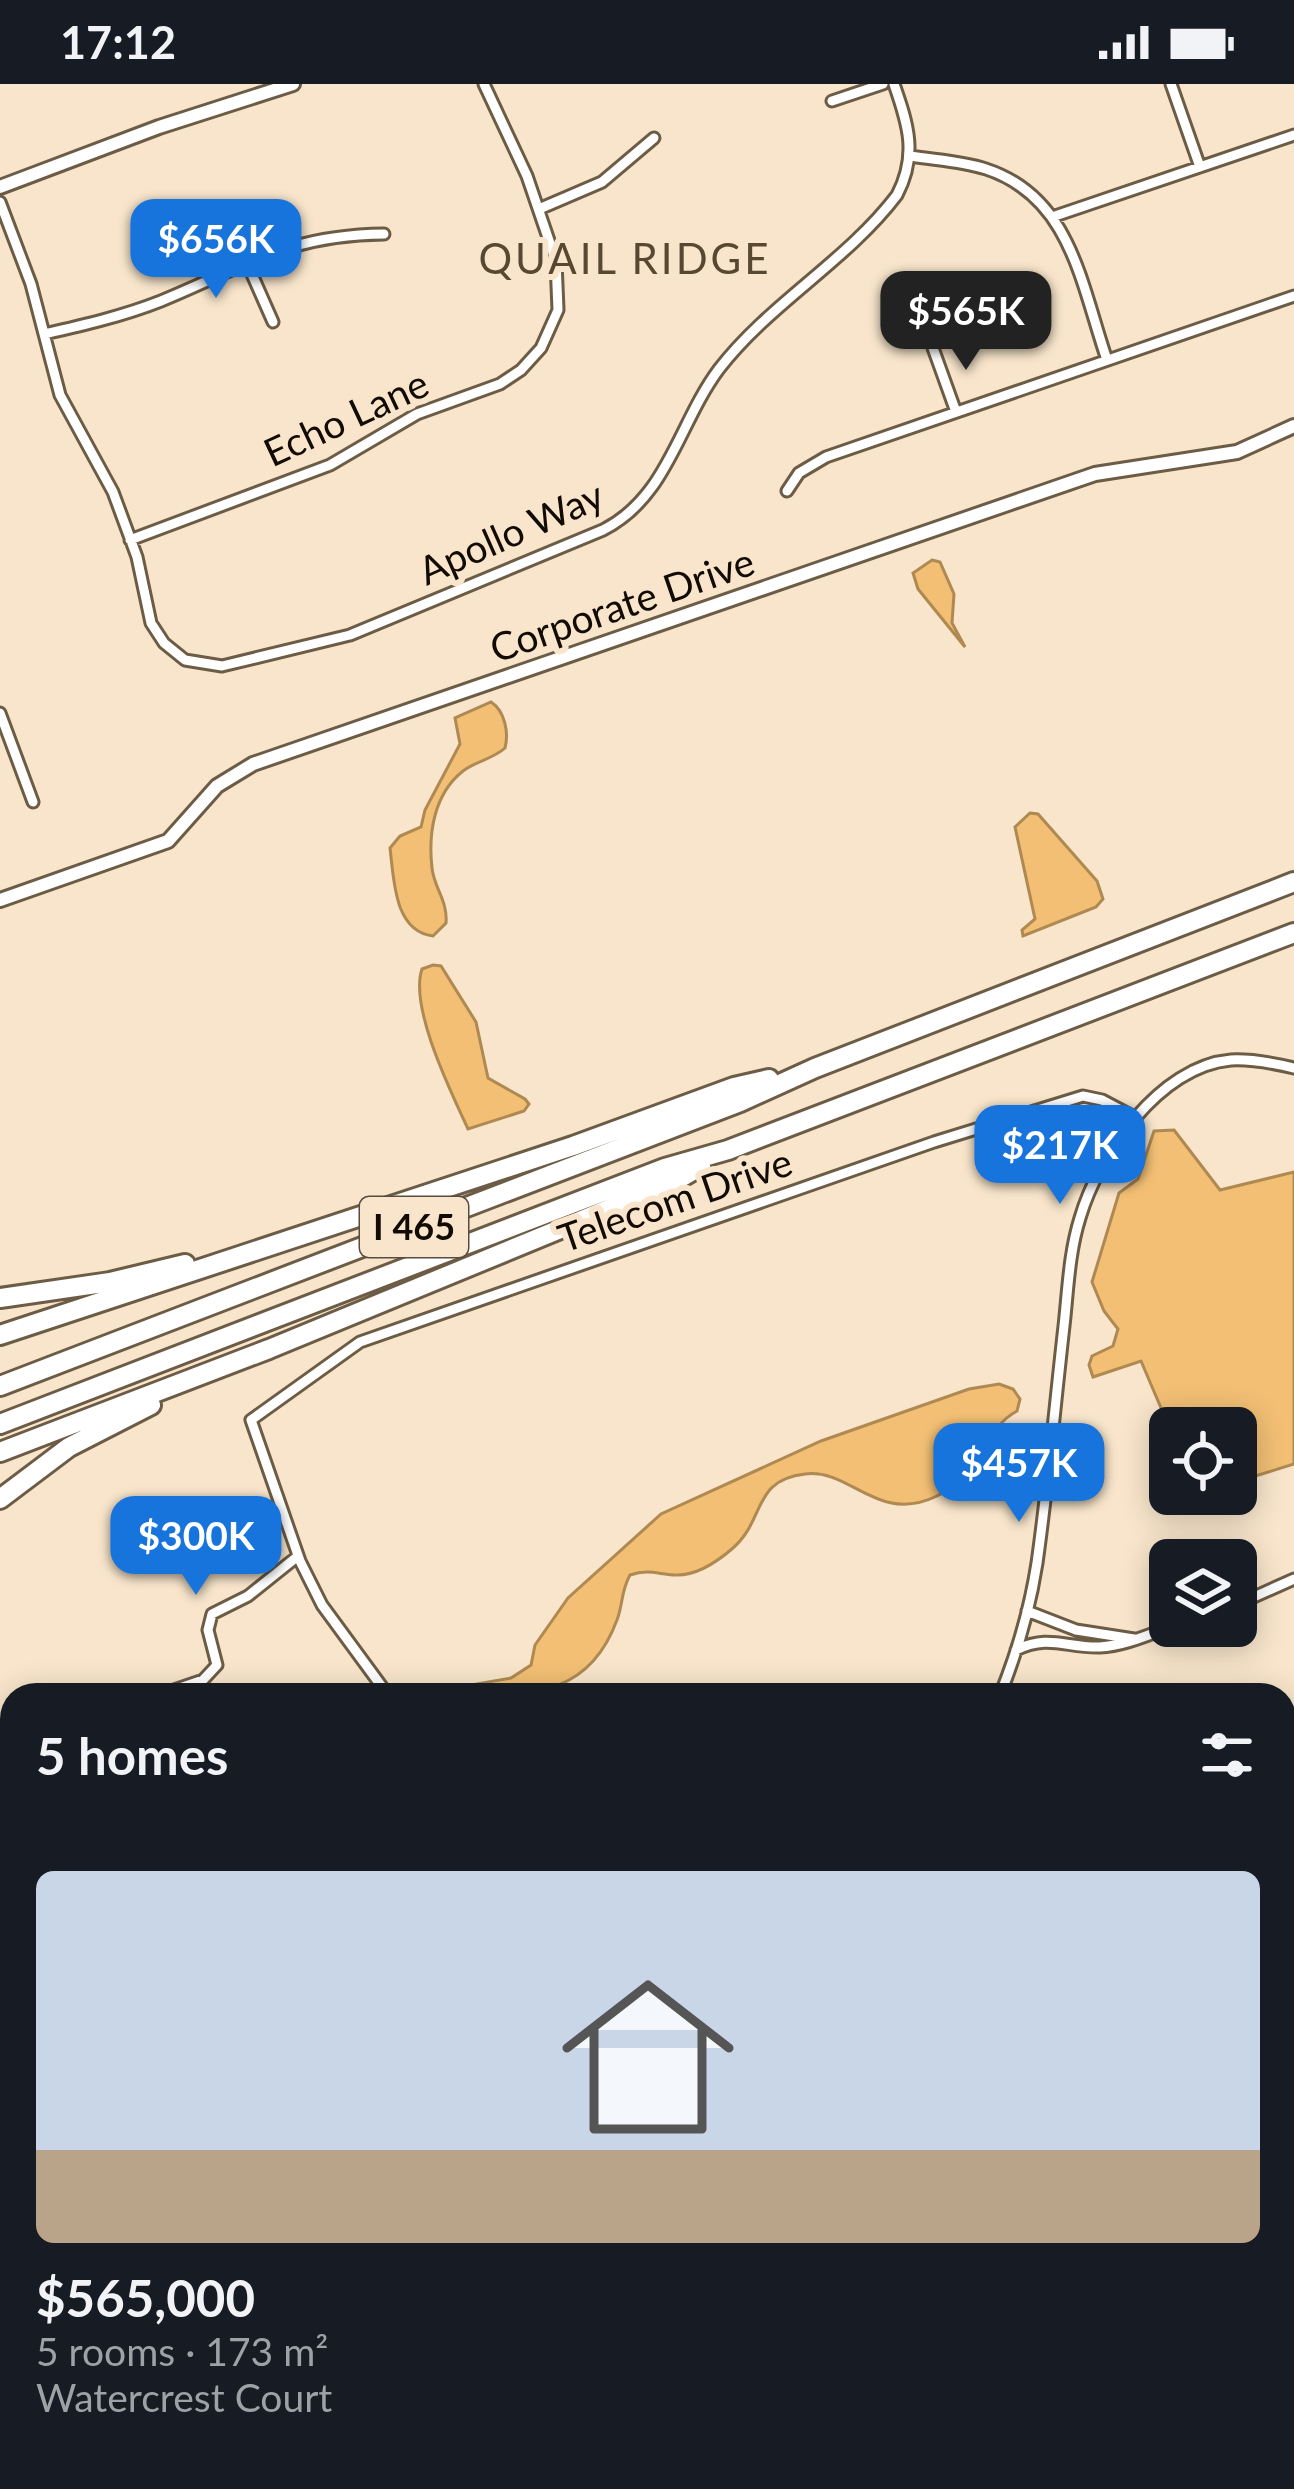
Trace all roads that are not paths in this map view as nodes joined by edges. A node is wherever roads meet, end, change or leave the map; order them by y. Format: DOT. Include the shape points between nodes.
graph roads {
  1 [pos="293,84"];
  2 [pos="484,84"];
  3 [pos="883,84"];
  4 [pos="894,84"];
  5 [pos="1171,84"];
  6 [pos="832,101"];
  7 [pos="1294,135"];
  8 [pos="654,138"];
  9 [pos="910,156"];
  10 [pos="1200,167"];
  11 [pos="0,187"];
  12 [pos="0,202"];
  13 [pos="539,208"];
  14 [pos="1054,216"];
  15 [pos="384,234"];
  16 [pos="247,263"];
  17 [pos="1294,296"];
  18 [pos="273,322"];
  19 [pos="44,334"];
  20 [pos="933,348"];
  21 [pos="1107,360"];
  22 [pos="956,412"];
  23 [pos="1294,426"];
  24 [pos="787,491"];
  25 [pos="130,539"];
  26 [pos="0,713"];
  27 [pos="3,732"];
  28 [pos="33,802"];
  29 [pos="1294,882"];
  30 [pos="0,900"];
  31 [pos="1294,933"];
  32 [pos="815,1068"];
  33 [pos="1294,1068"];
  34 [pos="1136,1118"];
  35 [pos="728,1150"];
  36 [pos="248,1251"];
  37 [pos="0,1298"];
  38 [pos="0,1335"];
  39 [pos="269,1349"];
  40 [pos="0,1386"];
  41 [pos="0,1424"];
  42 [pos="0,1452"];
  43 [pos="0,1499"];
  44 [pos="298,1556"];
  45 [pos="1294,1579"];
  46 [pos="1257,1596"];
  47 [pos="1027,1611"];
  48 [pos="1149,1634"];
  49 [pos="1134,1639"];
  50 [pos="1016,1650"];
  51 [pos="189,1683"];
  52 [pos="379,1683"];
  53 [pos="1004,1683"];
  1 -- 11 [label="street"];
  2 -- 13 [label="street"];
  3 -- 6 [label="street"];
  4 -- 9 [label="street"];
  5 -- 10 [label="street"];
  7 -- 10 [label="street"];
  8 -- 13 [label="street" via="602,182"];
  9 -- 14 [label="street" via="992,171"];
  9 -- 25 [label="street, Apollo Way" via="886,209 730,356 655,486 620,521 350,635 223,666 199,665 164,643"];
  10 -- 14 [label="street"];
  12 -- 19 [label="street"];
  13 -- 25 [label="street, Echo Lane" via="556,261 558,306 541,348 517,373 417,414 330,465"];
  14 -- 21 [label="street"];
  15 -- 16 [label="street" via="312,239"];
  16 -- 18 [label="street"];
  16 -- 19 [label="street" via="134,311"];
  17 -- 21 [label="street"];
  19 -- 25 [label="street" via="59,395"];
  20 -- 22 [label="street"];
  21 -- 22 [label="street"];
  22 -- 24 [label="street" via="818,460"];
  23 -- 30 [label="street, Corporate Drive" via="1224,455 1095,474 253,764 217,786 168,842"];
  26 -- 27 [label="street"];
  27 -- 28 [label="street"];
  29 -- 32 [label="highway, I 465"];
  31 -- 35 [label="highway, I 465"];
  32 -- 36 [label="highway" via="734,1087"];
  32 -- 40 [label="highway, I 465"];
  33 -- 34 [label="street" via="1226,1060 1169,1087"];
  34 -- 44 [label="street, Telecom Drive" via="1083,1096 360,1342 251,1420"];
  34 -- 47 [label="street" via="1098,1172 1076,1232"];
  35 -- 39 [label="highway" via="672,1183"];
  35 -- 41 [label="highway, I 465"];
  36 -- 37 [label="highway"];
  36 -- 38 [label="highway"];
  39 -- 42 [label="highway"];
  39 -- 43 [label="highway" via="94,1433"];
  44 -- 51 [label="street" via="212,1614 217,1665"];
  44 -- 52 [label="street"];
  45 -- 46 [label="street"];
  47 -- 49 [label="street"];
  47 -- 50 [label="street"];
  48 -- 49 [label="street"];
  49 -- 50 [label="street" via="1098,1647 1044,1640"];
  50 -- 53 [label="street"];
}
